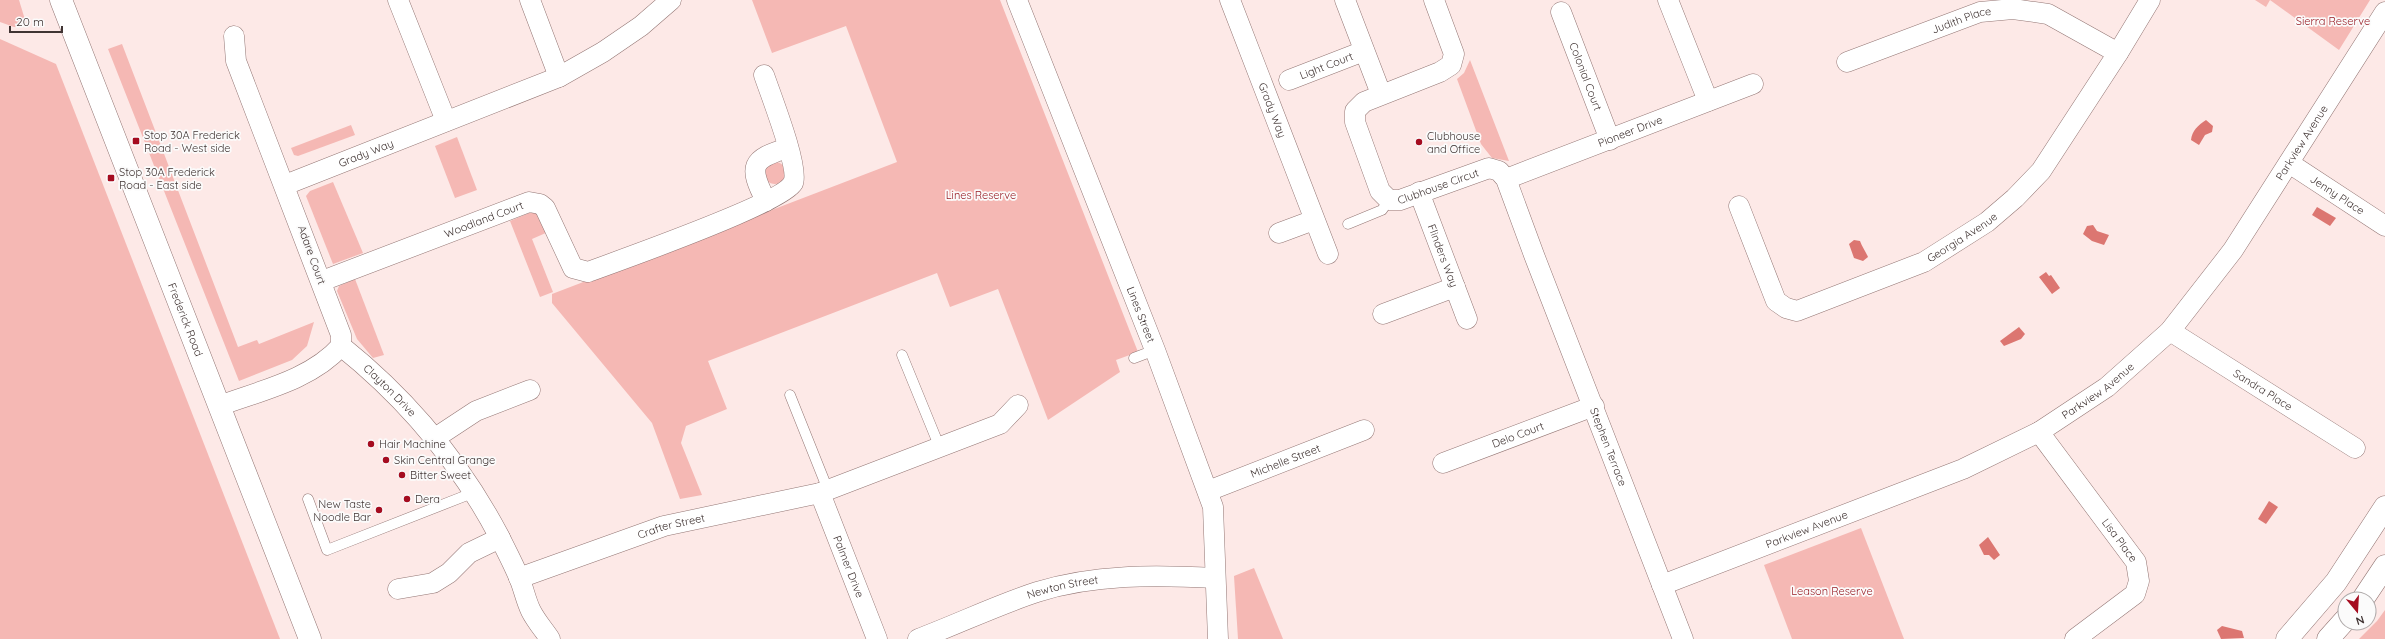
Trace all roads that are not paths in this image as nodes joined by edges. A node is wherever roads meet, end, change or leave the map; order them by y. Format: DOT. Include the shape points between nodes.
graph roads {
  1 [pos="60,0"];
  2 [pos="398,0"];
  3 [pos="530,0"];
  4 [pos="671,0"];
  5 [pos="1017,0"];
  6 [pos="1230,0"];
  7 [pos="1345,0"];
  8 [pos="1434,0"];
  9 [pos="1668,0"];
  10 [pos="2150,0"];
  11 [pos="1561,12"];
  12 [pos="2385,12"];
  13 [pos="234,36"];
  14 [pos="1364,51"];
  15 [pos="2118,53"];
  16 [pos="1847,62"];
  17 [pos="764,75"];
  18 [pos="559,77"];
  19 [pos="1289,80"];
  20 [pos="1753,84"];
  21 [pos="1382,94"];
  22 [pos="1708,101"];
  23 [pos="446,121"];
  24 [pos="1610,140"];
  25 [pos="788,148"];
  26 [pos="2289,164"];
  27 [pos="1506,179"];
  28 [pos="285,184"];
  29 [pos="1419,192"];
  30 [pos="1389,200"];
  31 [pos="766,201"];
  32 [pos="1739,206"];
  33 [pos="1314,220"];
  34 [pos="1348,224"];
  35 [pos="2385,226"];
  36 [pos="1279,233"];
  37 [pos="1328,254"];
  38 [pos="322,281"];
  39 [pos="1455,287"];
  40 [pos="1383,314"];
  41 [pos="1467,319"];
  42 [pos="2170,331"];
  43 [pos="340,346"];
  44 [pos="1155,350"];
  45 [pos="902,355"];
  46 [pos="1134,358"];
  47 [pos="530,390"];
  48 [pos="790,396"];
  49 [pos="1018,405"];
  50 [pos="219,406"];
  51 [pos="1594,406"];
  52 [pos="1364,430"];
  53 [pos="2039,432"];
  54 [pos="435,438"];
  55 [pos="940,448"];
  56 [pos="2355,448"];
  57 [pos="1443,463"];
  58 [pos="475,492"];
  59 [pos="824,492"];
  60 [pos="1208,492"];
  61 [pos="308,499"];
  62 [pos="2385,507"];
  63 [pos="500,538"];
  64 [pos="2385,566"];
  65 [pos="519,578"];
  66 [pos="1215,578"];
  67 [pos="1662,585"];
  68 [pos="398,589"];
  69 [pos="2368,591"];
  70 [pos="2337,629"];
  71 [pos="310,639"];
  72 [pos="550,639"];
  73 [pos="877,639"];
  74 [pos="918,639"];
  75 [pos="1218,639"];
  76 [pos="1683,639"];
  77 [pos="2075,639"];
  78 [pos="2287,639"];
  79 [pos="2328,639"];
  1 -- 50 [label="main road, Frederick Road"];
  2 -- 23 [label="street"];
  3 -- 18 [label="street"];
  4 -- 18 [label="street, Grady Way" via="642,26"];
  5 -- 44 [label="street, Lines Street"];
  6 -- 33 [label="street, Grady Way"];
  7 -- 14 [label="street"];
  8 -- 21 [label="street, Clubhouse Circut" via="1454,54 1450,65 1440,72"];
  9 -- 22 [label="street"];
  10 -- 15 [label="street, Georgia Avenue"];
  11 -- 24 [label="street, Colonial Court"];
  12 -- 26 [label="street, Parkview Avenue"];
  13 -- 28 [label="street, Adare Court" via="236,61"];
  14 -- 19 [label="street, Light Court"];
  14 -- 21 [label="street"];
  15 -- 16 [label="street, Judith Place" via="2048,14 2013,9 1980,12"];
  15 -- 32 [label="street, Georgia Avenue" via="2041,171 1987,222 1924,262 1797,311 1786,308 1776,301"];
  17 -- 25 [label="street, Woodland Court"];
  18 -- 23 [label="street, Grady Way"];
  20 -- 22 [label="street, Pioneer Drive"];
  21 -- 30 [label="street, Clubhouse Circut" via="1364,102 1355,111 1355,122 1380,191"];
  22 -- 24 [label="street, Pioneer Drive"];
  23 -- 28 [label="street, Grady Way"];
  24 -- 27 [label="street, Pioneer Drive"];
  25 -- 31 [label="street, Woodland Court" via="795,168 793,182 782,193"];
  25 -- 31 [label="street" via="765,155 758,161 754,170"];
  26 -- 35 [label="street, Jenny Place"];
  26 -- 42 [label="street, Parkview Avenue" via="2233,250"];
  27 -- 29 [label="street, Clubhouse Circut" via="1498,171 1488,168"];
  27 -- 51 [label="street, Stephen Terrace"];
  28 -- 38 [label="street, Adare Court"];
  29 -- 30 [label="street, Clubhouse Circut" via="1400,200"];
  29 -- 39 [label="street, Flinders Way"];
  30 -- 34 [label="lane" via="1382,210"];
  31 -- 38 [label="street, Woodland Court" via="714,224 588,272 573,268 545,208 529,202"];
  33 -- 36 [label="street"];
  33 -- 37 [label="street, Grady Way"];
  38 -- 43 [label="street, Adare Court" via="341,335"];
  39 -- 40 [label="street"];
  39 -- 41 [label="street, Flinders Way"];
  42 -- 53 [label="street, Parkview Avenue" via="2107,387"];
  42 -- 56 [label="street, Sandra Place"];
  43 -- 50 [label="street" via="318,365 299,376"];
  43 -- 54 [label="street, Clayton Drive"];
  44 -- 46 [label="lane"];
  44 -- 60 [label="street, Lines Street"];
  45 -- 55 [label="lane"];
  47 -- 54 [label="street" via="476,411"];
  48 -- 59 [label="lane"];
  49 -- 55 [label="street, Crafter Street" via="1000,424"];
  50 -- 71 [label="main road, Frederick Road"];
  51 -- 57 [label="street, Delo Court"];
  51 -- 67 [label="street, Stephen Terrace"];
  52 -- 60 [label="street, Michelle Street"];
  53 -- 67 [label="street, Parkview Avenue" via="1963,469"];
  53 -- 77 [label="street, Lisa Place" via="2136,562 2139,581 2135,594"];
  54 -- 58 [label="street, Clayton Drive"];
  55 -- 59 [label="street, Crafter Street"];
  58 -- 61 [label="lane" via="327,550"];
  58 -- 63 [label="street, Clayton Drive"];
  59 -- 65 [label="street, Crafter Street" via="664,526"];
  59 -- 73 [label="street, Palmer Drive"];
  60 -- 66 [label="street, Lines Street" via="1213,507"];
  62 -- 78 [label="main road" via="2336,582"];
  63 -- 65 [label="street, Clayton Drive"];
  63 -- 68 [label="street" via="469,553 449,573 433,583"];
  64 -- 69 [label="main road"];
  65 -- 72 [label="street, Clayton Drive" via="532,611"];
  66 -- 74 [label="street, Newton Street" via="1129,576 1082,582 1037,592"];
  66 -- 75 [label="street, Lines Street"];
  67 -- 76 [label="street, Stephen Terrace"];
  70 -- 79 [label="main road"];
}
